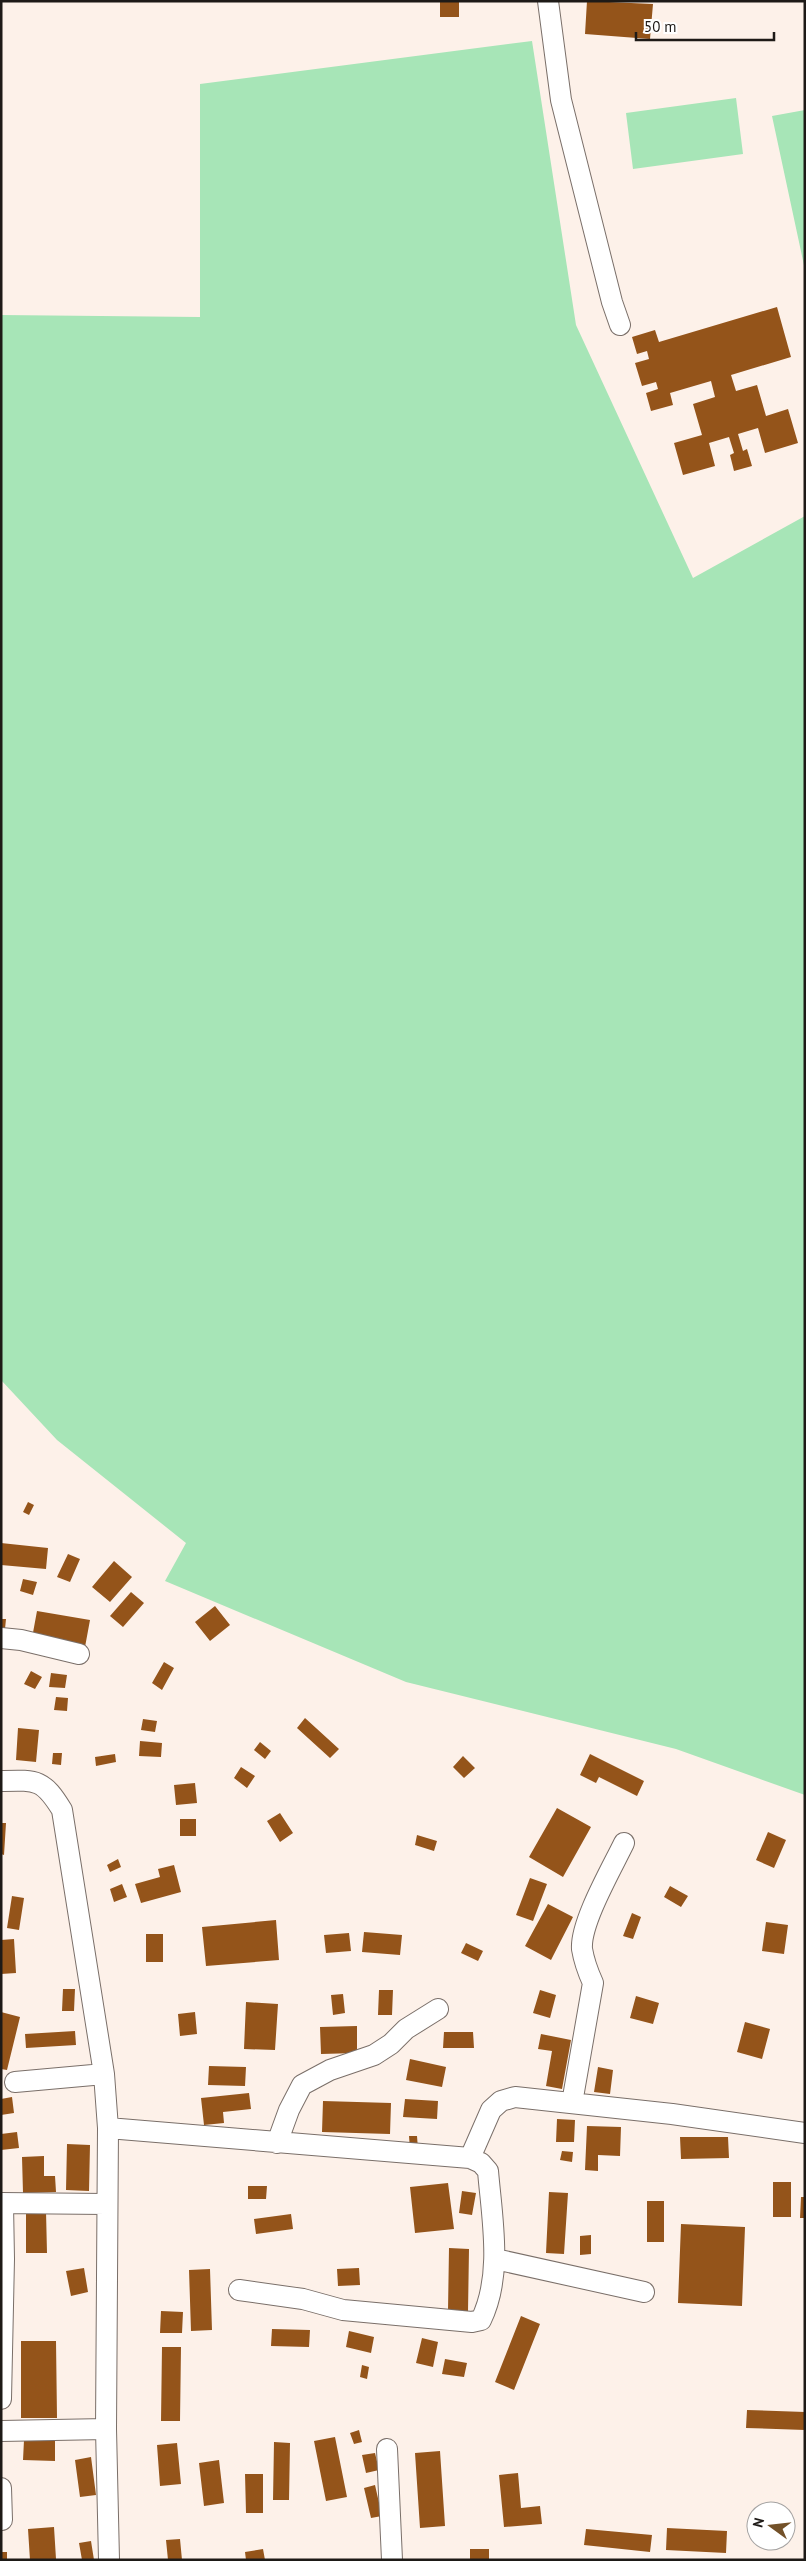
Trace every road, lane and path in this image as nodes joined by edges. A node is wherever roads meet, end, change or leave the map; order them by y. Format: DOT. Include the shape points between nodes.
graph roads {
  1 [pos="548,1"];
  2 [pos="620,325"];
  3 [pos="1,1638"];
  4 [pos="79,1654"];
  5 [pos="1,1781"];
  6 [pos="624,1844"];
  7 [pos="438,2009"];
  8 [pos="104,2074"];
  9 [pos="15,2082"];
  10 [pos="572,2103"];
  11 [pos="108,2128"];
  12 [pos="805,2133"];
  13 [pos="277,2143"];
  14 [pos="470,2158"];
  15 [pos="2,2204"];
  16 [pos="106,2204"];
  17 [pos="495,2259"];
  18 [pos="239,2290"];
  19 [pos="644,2292"];
  20 [pos="1,2398"];
  21 [pos="106,2429"];
  22 [pos="1,2431"];
  23 [pos="387,2449"];
  24 [pos="1,2488"];
  25 [pos="2,2520"];
  26 [pos="109,2560"];
  27 [pos="392,2560"];
  1 -- 2 [label="street" via="561,100"];
  3 -- 4 [label="street"];
  5 -- 8 [label="street" via="30,1780 50,1789 62,1810"];
  6 -- 10 [label="street" via="591,1910 582,1947 593,1983"];
  7 -- 13 [label="street" via="374,2055 330,2070 302,2085"];
  8 -- 9 [label="street"];
  8 -- 11 [label="street"];
  10 -- 12 [label="street"];
  10 -- 14 [label="street" via="515,2097 501,2101 491,2110"];
  11 -- 13 [label="street"];
  11 -- 16 [label="street"];
  13 -- 14 [label="street"];
  14 -- 17 [label="street" via="488,2171"];
  15 -- 16 [label="street"];
  15 -- 20 [label="street"];
  16 -- 21 [label="street"];
  17 -- 18 [label="street" via="485,2311 481,2320 472,2322 343,2310 303,2299"];
  17 -- 19 [label="street"];
  21 -- 22 [label="street"];
  21 -- 26 [label="street"];
  23 -- 27 [label="street"];
  24 -- 25 [label="street"];
}
